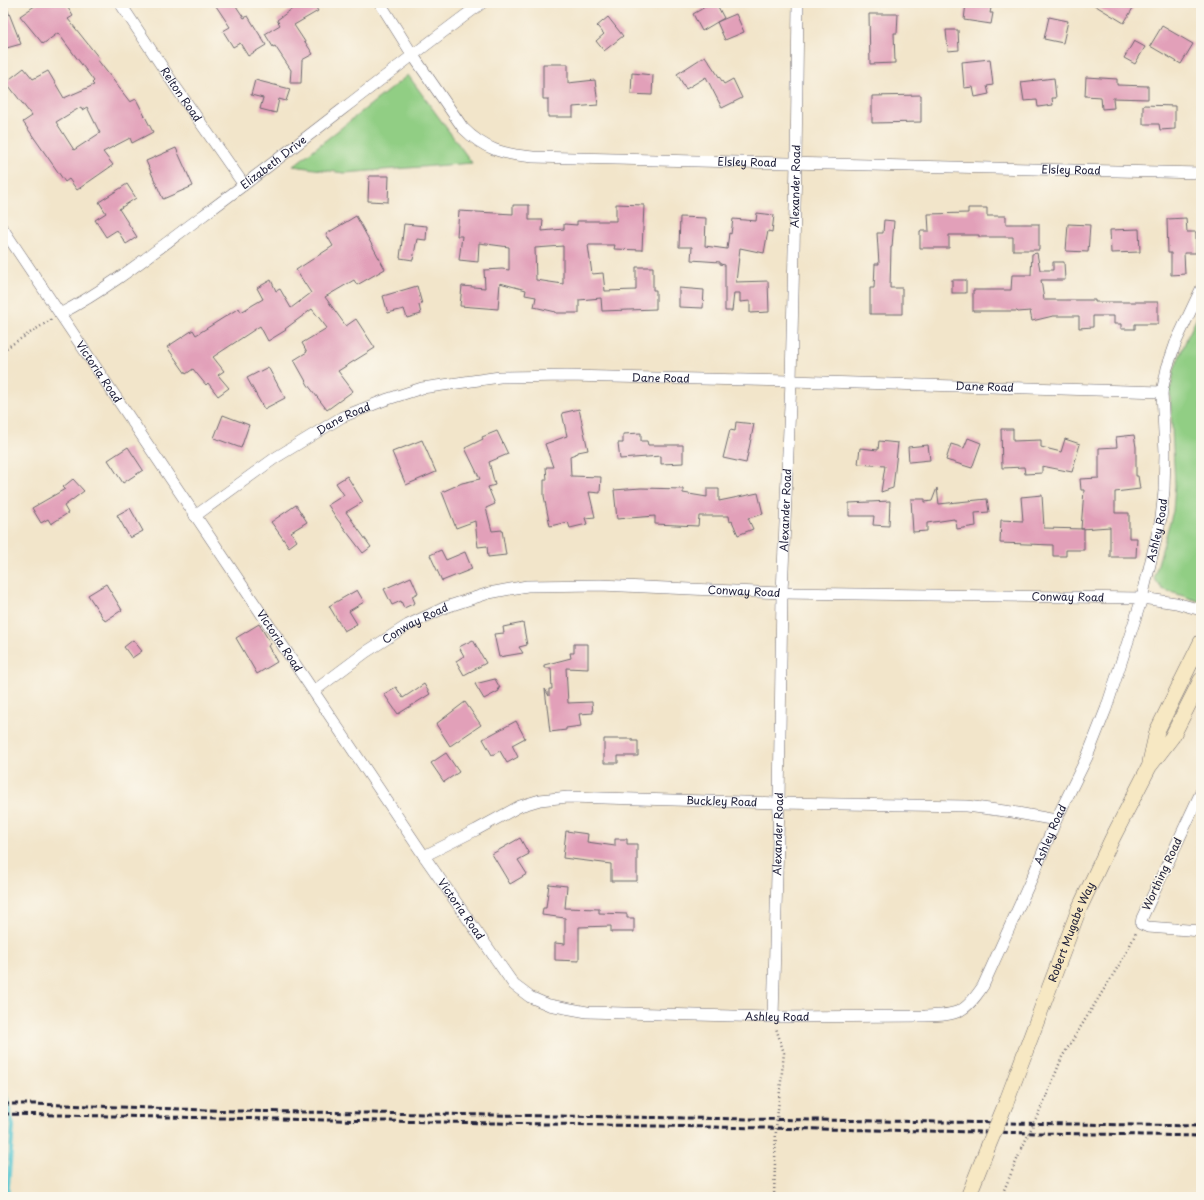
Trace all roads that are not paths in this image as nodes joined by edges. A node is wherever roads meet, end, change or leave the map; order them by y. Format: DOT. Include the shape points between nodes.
graph roads {
  1 [pos="120,3"];
  2 [pos="380,3"];
  3 [pos="482,3"];
  4 [pos="798,3"];
  5 [pos="412,54"];
  6 [pos="796,163"];
  7 [pos="1201,173"];
  8 [pos="244,185"];
  9 [pos="3,229"];
  10 [pos="1201,289"];
  11 [pos="60,314"];
  12 [pos="791,381"];
  13 [pos="1162,392"];
  14 [pos="195,516"];
  15 [pos="782,593"];
  16 [pos="1142,598"];
  17 [pos="1201,610"];
  18 [pos="1201,642"];
  19 [pos="1201,680"];
  20 [pos="314,691"];
  21 [pos="1149,767"];
  22 [pos="1201,792"];
  23 [pos="779,803"];
  24 [pos="1056,820"];
  25 [pos="424,856"];
  26 [pos="1201,930"];
  27 [pos="587,1012"];
  28 [pos="773,1018"];
  29 [pos="968,1197"];
  1 -- 8 [label="street, Relton Road"];
  2 -- 5 [label="street, Elsley Road"];
  3 -- 5 [label="street, Elizabeth Drive"];
  4 -- 6 [label="street, Alexander Road"];
  5 -- 6 [label="street, Elsley Road" via="463,128 484,146 498,151 533,157"];
  5 -- 8 [label="street, Elizabeth Drive"];
  6 -- 7 [label="street, Elsley Road"];
  6 -- 12 [label="street, Alexander Road"];
  8 -- 11 [label="street, Elizabeth Drive" via="131,269"];
  9 -- 11 [label="street, Victoria Road"];
  10 -- 13 [label="street, Ashley Road" via="1176,342"];
  11 -- 14 [label="street, Victoria Road"];
  12 -- 13 [label="street, Dane Road"];
  12 -- 14 [label="street, Dane Road" via="575,376 500,377 422,388 342,417 275,458"];
  12 -- 15 [label="street, Alexander Road"];
  13 -- 16 [label="street, Ashley Road" via="1166,453 1164,491"];
  14 -- 20 [label="street, Victoria Road"];
  15 -- 16 [label="street, Conway Road"];
  15 -- 20 [label="street, Conway Road" via="600,585 527,586 489,593 446,607 408,625 366,652"];
  15 -- 23 [label="street, Alexander Road"];
  16 -- 17 [label="street, Conway Road"];
  16 -- 24 [label="street, Ashley Road" via="1088,757"];
  18 -- 21 [label="main road, Robert Mugabe Way" via="1157,731"];
  19 -- 21 [label="main road, Robert Mugabe Way" via="1172,737"];
  20 -- 25 [label="street, Victoria Road"];
  21 -- 29 [label="main road, Robert Mugabe Way, bridge" via="1079,909"];
  22 -- 26 [label="street, Worthing Road" via="1141,924 1148,927"];
  23 -- 24 [label="street, Buckley Road" via="967,806"];
  23 -- 25 [label="street, Buckley Road" via="568,797 540,800 520,806"];
  23 -- 28 [label="street, Alexander Road"];
  24 -- 28 [label="street, Ashley Road" via="983,986 964,1009 949,1015 937,1016"];
  25 -- 27 [label="street, Victoria Road" via="514,985 530,997 550,1005"];
  27 -- 28 [label="street, Ashley Road"];
}
